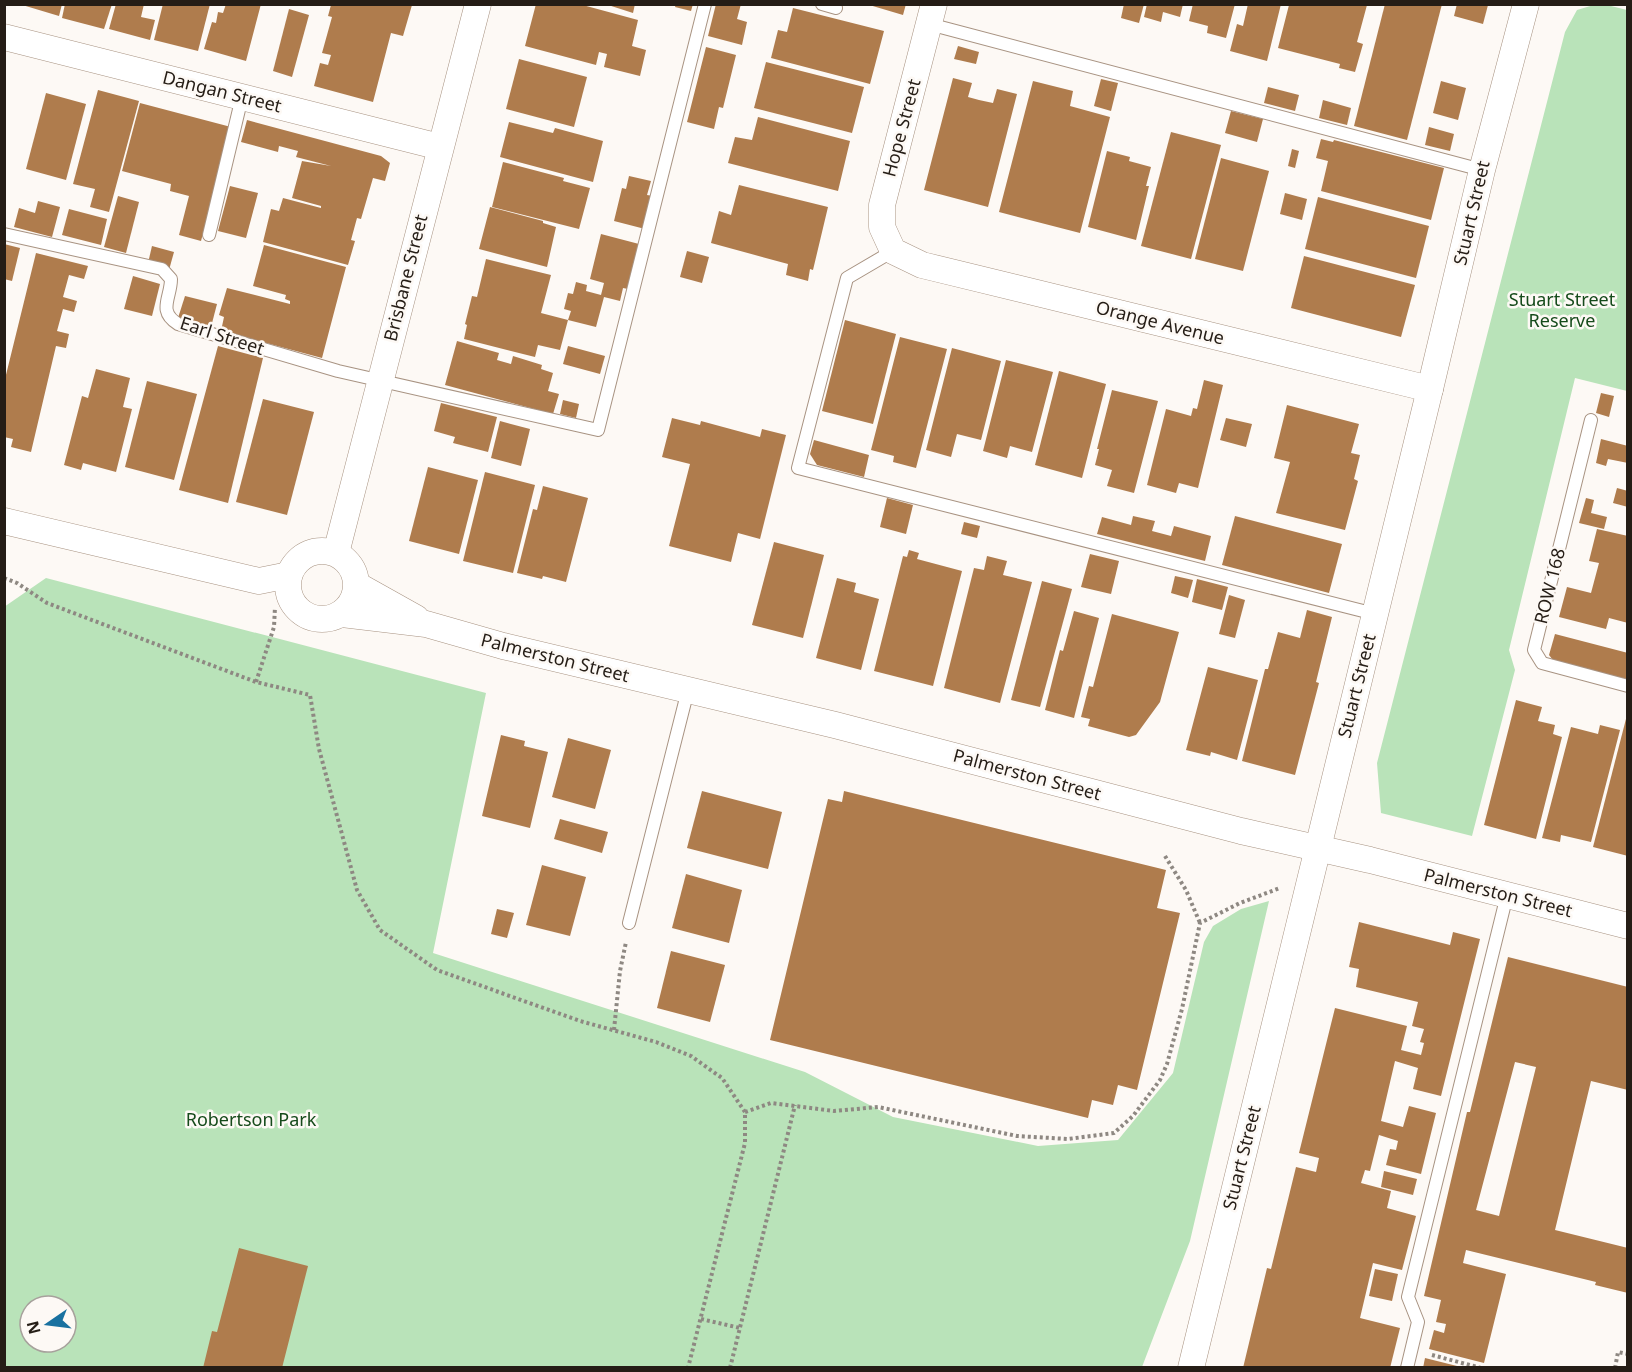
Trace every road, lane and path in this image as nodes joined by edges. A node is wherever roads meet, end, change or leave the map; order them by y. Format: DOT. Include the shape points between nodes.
graph roads {
  1 [pos="478,4"];
  2 [pos="705,4"];
  3 [pos="822,4"];
  4 [pos="1526,4"];
  5 [pos="836,8"];
  6 [pos="931,14"];
  7 [pos="4,37"];
  8 [pos="242,97"];
  9 [pos="440,147"];
  10 [pos="1482,170"];
  11 [pos="4,234"];
  12 [pos="209,235"];
  13 [pos="893,251"];
  14 [pos="380,381"];
  15 [pos="1430,389"];
  16 [pos="1591,420"];
  17 [pos="4,521"];
  18 [pos="336,553"];
  19 [pos="283,576"];
  20 [pos="4,578"];
  21 [pos="357,585"];
  22 [pos="342,614"];
  23 [pos="1375,614"];
  24 [pos="426,624"];
  25 [pos="256,682"];
  26 [pos="1628,686"];
  27 [pos="688,690"];
  28 [pos="1318,847"];
  29 [pos="1165,856"];
  30 [pos="1311,876"];
  31 [pos="1507,895"];
  32 [pos="629,923"];
  33 [pos="1200,923"];
  34 [pos="1628,926"];
  35 [pos="614,1030"];
  36 [pos="795,1105"];
  37 [pos="745,1112"];
  38 [pos="701,1319"];
  39 [pos="740,1328"];
  40 [pos="1411,1350"];
  41 [pos="1628,1354"];
  42 [pos="688,1368"];
  43 [pos="730,1368"];
  44 [pos="1191,1368"];
  45 [pos="1407,1368"];
  46 [pos="1481,1368"];
  47 [pos="1615,1368"];
  1 -- 9 [label="street, Brisbane Street"];
  2 -- 14 [label="lane" via="598,430"];
  3 -- 5 [label="lane"];
  4 -- 10 [label="street, Stuart Street"];
  6 -- 10 [label="lane"];
  6 -- 13 [label="street, Hope Street" via="882,205 882,227"];
  7 -- 8 [label="street, Dangan Street"];
  8 -- 9 [label="street, Dangan Street"];
  8 -- 12 [label="lane"];
  9 -- 14 [label="street, Brisbane Street"];
  10 -- 15 [label="street, Stuart Street"];
  11 -- 14 [label="lane, Earl Street" via="162,269 171,279 165,309 178,324"];
  13 -- 15 [label="street, Orange Avenue" via="922,265"];
  13 -- 23 [label="lane" via="847,278 798,468"];
  14 -- 18 [label="street, Brisbane Street"];
  15 -- 23 [label="street, Stuart Street"];
  16 -- 26 [label="lane, ROW 168" via="1534,650 1542,663"];
  17 -- 19 [label="street" via="260,581"];
  18 -- 19 [label="street" via="313,551 302,556"];
  18 -- 21 [label="street" via="351,566"];
  19 -- 22 [label="street" via="290,599 307,616 318,619"];
  19 -- 25 [label="path" via="274,627"];
  20 -- 25 [label="path" via="47,603"];
  21 -- 22 [label="street" via="350,606"];
  21 -- 24 [label="street, Palmerston Street"];
  22 -- 24 [label="street, Palmerston Street"];
  23 -- 28 [label="street, Stuart Street"];
  24 -- 27 [label="street, Palmerston Street"];
  25 -- 35 [label="path" via="310,695 357,890 381,930 437,970 569,1018"];
  27 -- 28 [label="street, Palmerston Street" via="835,724 1241,831"];
  27 -- 32 [label="lane"];
  28 -- 30 [label="street, Stuart Street"];
  28 -- 31 [label="street, Palmerston Street"];
  29 -- 33 [label="path"];
  30 -- 33 [label="path"];
  30 -- 44 [label="street, Stuart Street"];
  31 -- 34 [label="street, Palmerston Street"];
  31 -- 40 [label="lane" via="1408,1297 1418,1323"];
  32 -- 35 [label="path"];
  33 -- 36 [label="path" via="1167,1064 1133,1116 1114,1133 1068,1139 1017,1136 878,1107 834,1111"];
  35 -- 37 [label="path" via="691,1056 722,1078"];
  36 -- 37 [label="path" via="771,1102"];
  36 -- 39 [label="path"];
  37 -- 38 [label="path" via="745,1143"];
  38 -- 39 [label="path"];
  38 -- 42 [label="path"];
  39 -- 43 [label="path"];
  40 -- 45 [label="lane"];
  40 -- 46 [label="path"];
  41 -- 47 [label="path" via="1618,1352"];
}
